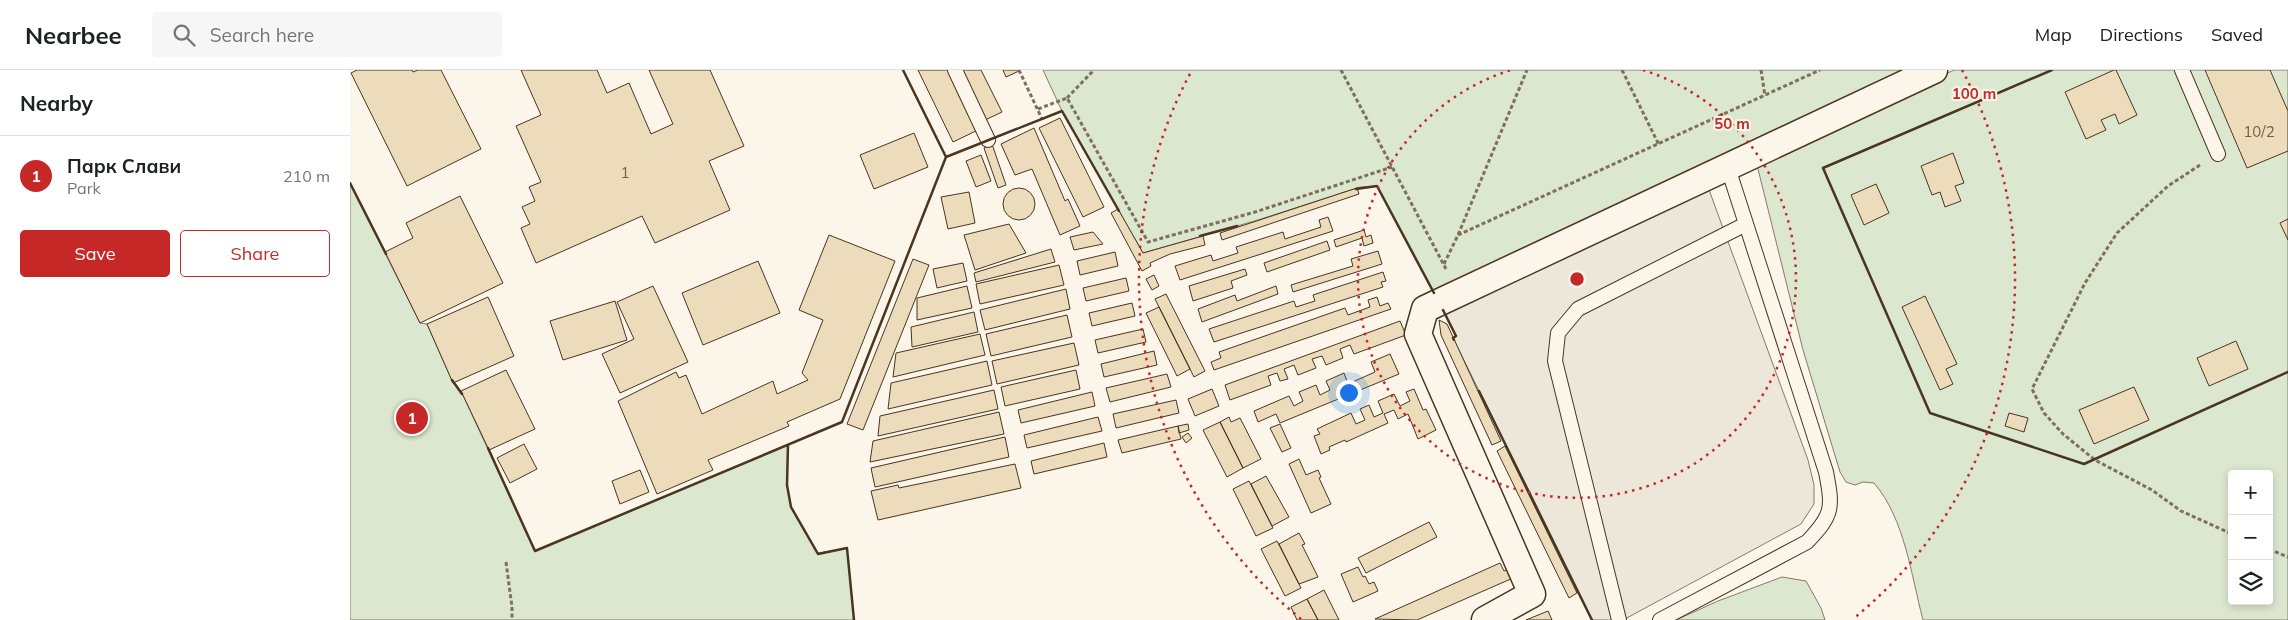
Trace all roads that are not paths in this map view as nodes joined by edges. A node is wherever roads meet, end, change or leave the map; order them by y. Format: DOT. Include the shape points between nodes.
graph roads {
  1 [pos="955,70"];
  2 [pos="1934,70"];
  3 [pos="2182,70"];
  4 [pos="988,140"];
  5 [pos="2218,154"];
  6 [pos="1728,168"];
  7 [pos="1746,224"];
  8 [pos="1485,620"];
  9 [pos="1619,620"];
  10 [pos="1660,620"];
  1 -- 4 [label="lane"];
  2 -- 6 [label="street"];
  3 -- 5 [label="lane"];
  6 -- 7 [label="lane"];
  6 -- 8 [label="street" via="1425,309 1418,334 1532,594"];
  7 -- 9 [label="lane" via="1578,309 1558,333 1555,361"];
  7 -- 10 [label="lane" via="1826,472 1832,501 1824,525 1807,542"];
}
